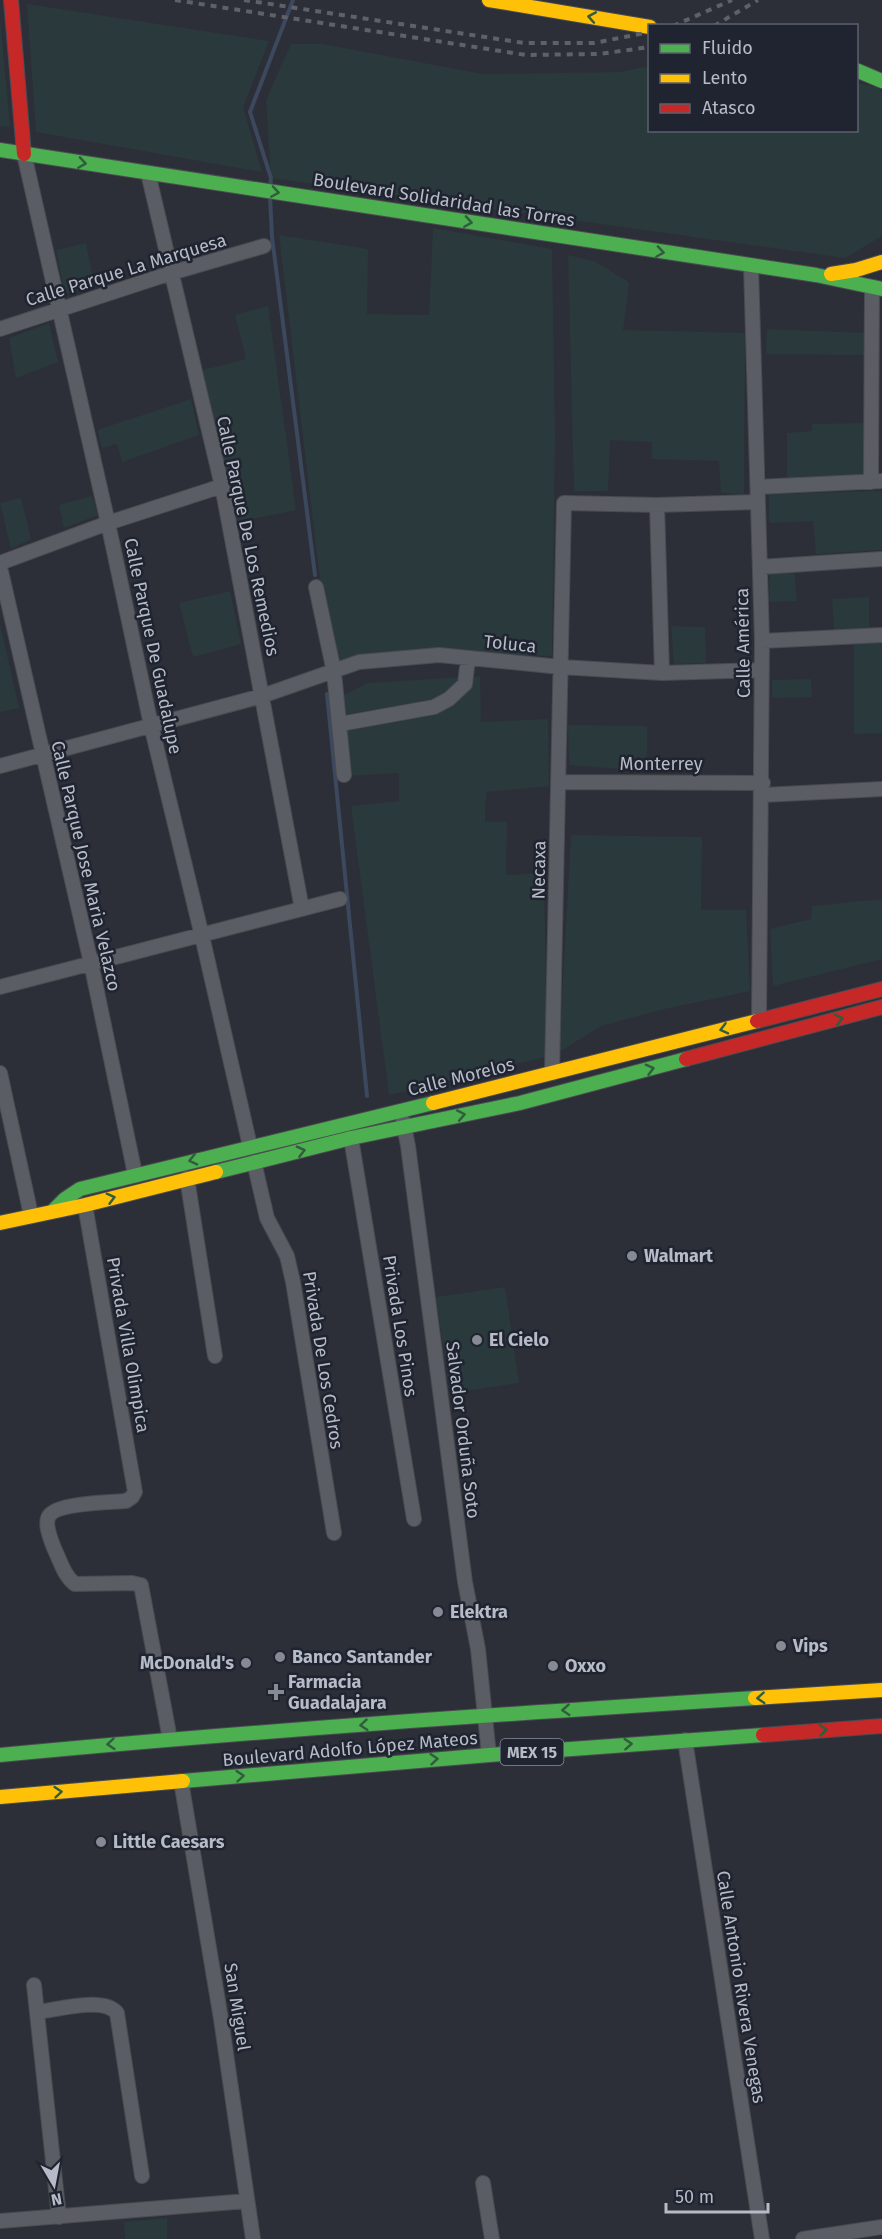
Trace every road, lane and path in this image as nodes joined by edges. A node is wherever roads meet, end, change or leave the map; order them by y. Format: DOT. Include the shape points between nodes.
graph roads {
  1 [pos="11,0"];
  2 [pos="489,0"];
  3 [pos="648,27"];
  4 [pos="858,68"];
  5 [pos="858,69"];
  6 [pos="882,71"];
  7 [pos="882,81"];
  8 [pos="0,150"];
  9 [pos="24,154"];
  10 [pos="148,173"];
  11 [pos="264,246"];
  12 [pos="882,262"];
  13 [pos="751,266"];
  14 [pos="171,273"];
  15 [pos="816,275"];
  16 [pos="877,288"];
  17 [pos="59,309"];
  18 [pos="0,329"];
  19 [pos="877,481"];
  20 [pos="222,486"];
  21 [pos="758,487"];
  22 [pos="758,502"];
  23 [pos="657,505"];
  24 [pos="108,523"];
  25 [pos="882,559"];
  26 [pos="0,565"];
  27 [pos="760,567"];
  28 [pos="316,587"];
  29 [pos="882,635"];
  30 [pos="762,640"];
  31 [pos="468,658"];
  32 [pos="561,667"];
  33 [pos="762,670"];
  34 [pos="334,672"];
  35 [pos="662,673"];
  36 [pos="262,696"];
  37 [pos="340,724"];
  38 [pos="151,725"];
  39 [pos="42,754"];
  40 [pos="0,766"];
  41 [pos="344,775"];
  42 [pos="559,782"];
  43 [pos="762,789"];
  44 [pos="882,789"];
  45 [pos="340,899"];
  46 [pos="302,909"];
  47 [pos="202,936"];
  48 [pos="91,963"];
  49 [pos="0,987"];
  50 [pos="882,989"];
  51 [pos="882,1007"];
  52 [pos="759,1020"];
  53 [pos="0,1073"];
  54 [pos="552,1073"];
  55 [pos="401,1111"];
  56 [pos="404,1127"];
  57 [pos="351,1138"];
  58 [pos="250,1146"];
  59 [pos="254,1162"];
  60 [pos="135,1174"];
  61 [pos="187,1178"];
  62 [pos="85,1205"];
  63 [pos="54,1210"];
  64 [pos="31,1215"];
  65 [pos="0,1222"];
  66 [pos="216,1356"];
  67 [pos="414,1519"];
  68 [pos="334,1533"];
  69 [pos="882,1690"];
  70 [pos="485,1715"];
  71 [pos="882,1726"];
  72 [pos="170,1739"];
  73 [pos="685,1740"];
  74 [pos="0,1755"];
  75 [pos="489,1755"];
  76 [pos="182,1781"];
  77 [pos="0,1797"];
  78 [pos="34,1985"];
  79 [pos="37,2012"];
  80 [pos="142,2176"];
  81 [pos="483,2183"];
  82 [pos="247,2201"];
  83 [pos="59,2217"];
  84 [pos="0,2221"];
  85 [pos="882,2227"];
  86 [pos="253,2239"];
  87 [pos="492,2239"];
  88 [pos="762,2239"];
  89 [pos="802,2239"];
  1 -- 9 [label="main road"];
  3 -- 2 [label="main road, one-way"];
  4 -- 6 [label="main road"];
  5 -- 7 [label="main road"];
  8 -- 9 [label="main road, Boulevard Solidaridad las Torres"];
  9 -- 10 [label="main road, Boulevard Solidaridad las Torres, one-way"];
  9 -- 17 [label="street, Calle Parque De Guadalupe"];
  10 -- 13 [label="main road, Boulevard Solidaridad las Torres, one-way"];
  10 -- 14 [label="street, Calle Parque De Los Remedios"];
  11 -- 14 [label="street, Calle Parque La Marquesa"];
  12 -- 15 [label="main road"];
  13 -- 15 [label="main road, Boulevard Solidaridad las Torres"];
  13 -- 21 [label="street, Calle América"];
  14 -- 17 [label="street, Calle Parque La Marquesa"];
  14 -- 20 [label="street, Calle Parque De Los Remedios"];
  15 -- 16 [label="main road, Boulevard Solidaridad las Torres"];
  16 -- 19 [label="street"];
  17 -- 18 [label="street, Calle Parque La Marquesa"];
  17 -- 24 [label="street, Calle Parque De Guadalupe"];
  19 -- 21 [label="street"];
  20 -- 24 [label="street"];
  20 -- 36 [label="street, Calle Parque De Los Remedios"];
  21 -- 22 [label="street, Calle América"];
  22 -- 23 [label="street"];
  22 -- 27 [label="street, Calle América"];
  23 -- 32 [label="street, Necaxa" via="564,503"];
  23 -- 35 [label="street"];
  24 -- 26 [label="street"];
  24 -- 38 [label="street, Calle Parque De Guadalupe"];
  25 -- 27 [label="street"];
  26 -- 39 [label="street, Calle Parque Jose Maria Velazco"];
  27 -- 30 [label="street, Calle América"];
  28 -- 34 [label="street"];
  29 -- 30 [label="street"];
  30 -- 33 [label="street, Calle América"];
  31 -- 32 [label="street, Toluca"];
  31 -- 34 [label="street, Toluca" via="403,657 359,662"];
  31 -- 37 [label="street" via="465,684 434,707"];
  32 -- 35 [label="street, Toluca"];
  32 -- 42 [label="street, Necaxa"];
  33 -- 35 [label="street, Toluca"];
  33 -- 43 [label="street, Calle América"];
  34 -- 36 [label="street, Toluca"];
  34 -- 37 [label="street"];
  36 -- 38 [label="street, Toluca"];
  36 -- 46 [label="street, Calle Parque De Los Remedios"];
  37 -- 41 [label="street"];
  38 -- 39 [label="street, Toluca"];
  38 -- 47 [label="street, Calle Parque De Guadalupe"];
  39 -- 40 [label="street, Toluca"];
  39 -- 48 [label="street, Calle Parque Jose Maria Velazco"];
  42 -- 43 [label="street, Monterrey"];
  42 -- 54 [label="street, Necaxa"];
  43 -- 44 [label="street, Monterrey"];
  43 -- 52 [label="street, Calle América"];
  45 -- 46 [label="street"];
  46 -- 47 [label="street"];
  47 -- 48 [label="street"];
  47 -- 58 [label="street, Calle Parque De Guadalupe"];
  48 -- 49 [label="street"];
  48 -- 60 [label="street, Calle Parque Jose Maria Velazco"];
  50 -- 52 [label="main road, Calle Morelos"];
  56 -- 51 [label="main road, Calle Morelos, one-way" via="520,1103"];
  52 -- 54 [label="main road, Calle Morelos, one-way"];
  53 -- 64 [label="street"];
  54 -- 55 [label="main road, Calle Morelos"];
  55 -- 56 [label="street, Salvador Orduña Soto"];
  55 -- 58 [label="main road, Calle Morelos"];
  56 -- 57 [label="main road, Calle Morelos"];
  56 -- 70 [label="street, Salvador Orduña Soto"];
  59 -- 57 [label="main road, Calle Morelos, one-way"];
  57 -- 67 [label="street, Privada Los Pinos"];
  58 -- 60 [label="main road, Calle Morelos, one-way"];
  59 -- 61 [label="main road, Calle Morelos"];
  59 -- 68 [label="street, Privada De Los Cedros" via="267,1218 287,1256 293,1282"];
  60 -- 63 [label="main road, Calle Morelos" via="80,1189"];
  62 -- 61 [label="main road, Calle Morelos, one-way"];
  61 -- 66 [label="street"];
  62 -- 63 [label="main road, Calle Morelos"];
  62 -- 72 [label="street, Privada Villa Olimpica" via="135,1492 126,1501 64,1507 52,1512 48,1517 50,1537 65,1573 75,1584 141,1585"];
  63 -- 64 [label="main road, Calle Morelos"];
  64 -- 65 [label="main road, Calle Morelos"];
  69 -- 70 [label="main road, Boulevard Adolfo López Mateos / MEX 15, one-way"];
  70 -- 72 [label="main road, Boulevard Adolfo López Mateos / MEX 15, one-way"];
  70 -- 75 [label="street, Salvador Orduña Soto"];
  73 -- 71 [label="main road, Boulevard Adolfo López Mateos / MEX 15, one-way"];
  72 -- 74 [label="main road, Boulevard Adolfo López Mateos / MEX 15, one-way"];
  75 -- 73 [label="main road, Boulevard Adolfo López Mateos / MEX 15, one-way"];
  73 -- 88 [label="street, Calle Antonio Rivera Venegas"];
  76 -- 75 [label="main road, Boulevard Adolfo López Mateos / MEX 15, one-way"];
  77 -- 76 [label="main road, Boulevard Adolfo López Mateos / MEX 15, one-way"];
  76 -- 82 [label="street, San Miguel"];
  78 -- 79 [label="street"];
  79 -- 80 [label="street" via="97,2004 108,2005 117,2013"];
  79 -- 83 [label="street"];
  81 -- 87 [label="street"];
  82 -- 83 [label="street"];
  82 -- 86 [label="street, San Miguel"];
  83 -- 84 [label="street"];
  85 -- 89 [label="street"];
}
